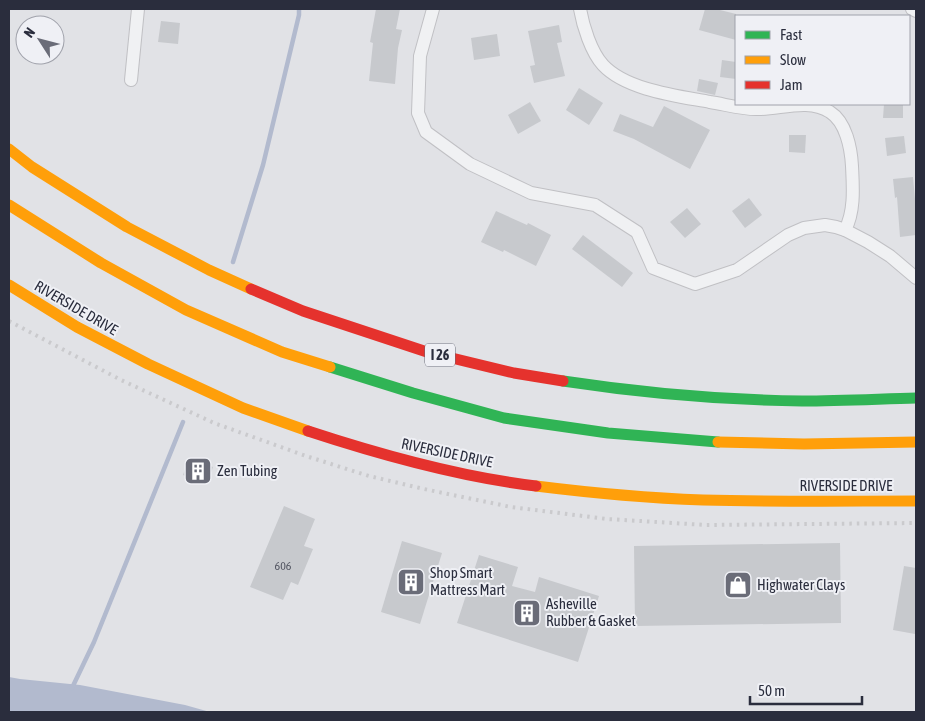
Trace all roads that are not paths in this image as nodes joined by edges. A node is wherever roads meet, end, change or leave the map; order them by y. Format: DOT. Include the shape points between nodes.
graph roads {
  1 [pos="138,9"];
  2 [pos="433,9"];
  3 [pos="580,9"];
  4 [pos="912,9"];
  5 [pos="916,11"];
  6 [pos="131,80"];
  7 [pos="9,149"];
  8 [pos="9,205"];
  9 [pos="845,230"];
  10 [pos="916,278"];
  11 [pos="9,285"];
  12 [pos="916,398"];
  13 [pos="916,442"];
  14 [pos="916,501"];
  1 -- 6 [label="street"];
  2 -- 9 [label="street" via="420,56 418,113 426,132 470,164 531,193 595,206 637,232 653,268 695,284 737,270 788,235 804,228 825,225"];
  3 -- 9 [label="street" via="588,37 602,63 615,74 640,86 757,109 801,105 828,110 841,124 852,162 852,207"];
  4 -- 5 [label="street"];
  7 -- 12 [label="main road, I 26" via="127,227 209,270 304,312 427,352 514,373 616,389 713,398 803,401"];
  8 -- 13 [label="main road" via="101,263 186,310 282,352 504,418 608,433 710,442"];
  9 -- 10 [label="street" via="890,256"];
  11 -- 14 [label="main road, RIVERSIDE DRIVE" via="70,323 203,390 258,414 386,455 522,484 598,493 746,501"];
}
